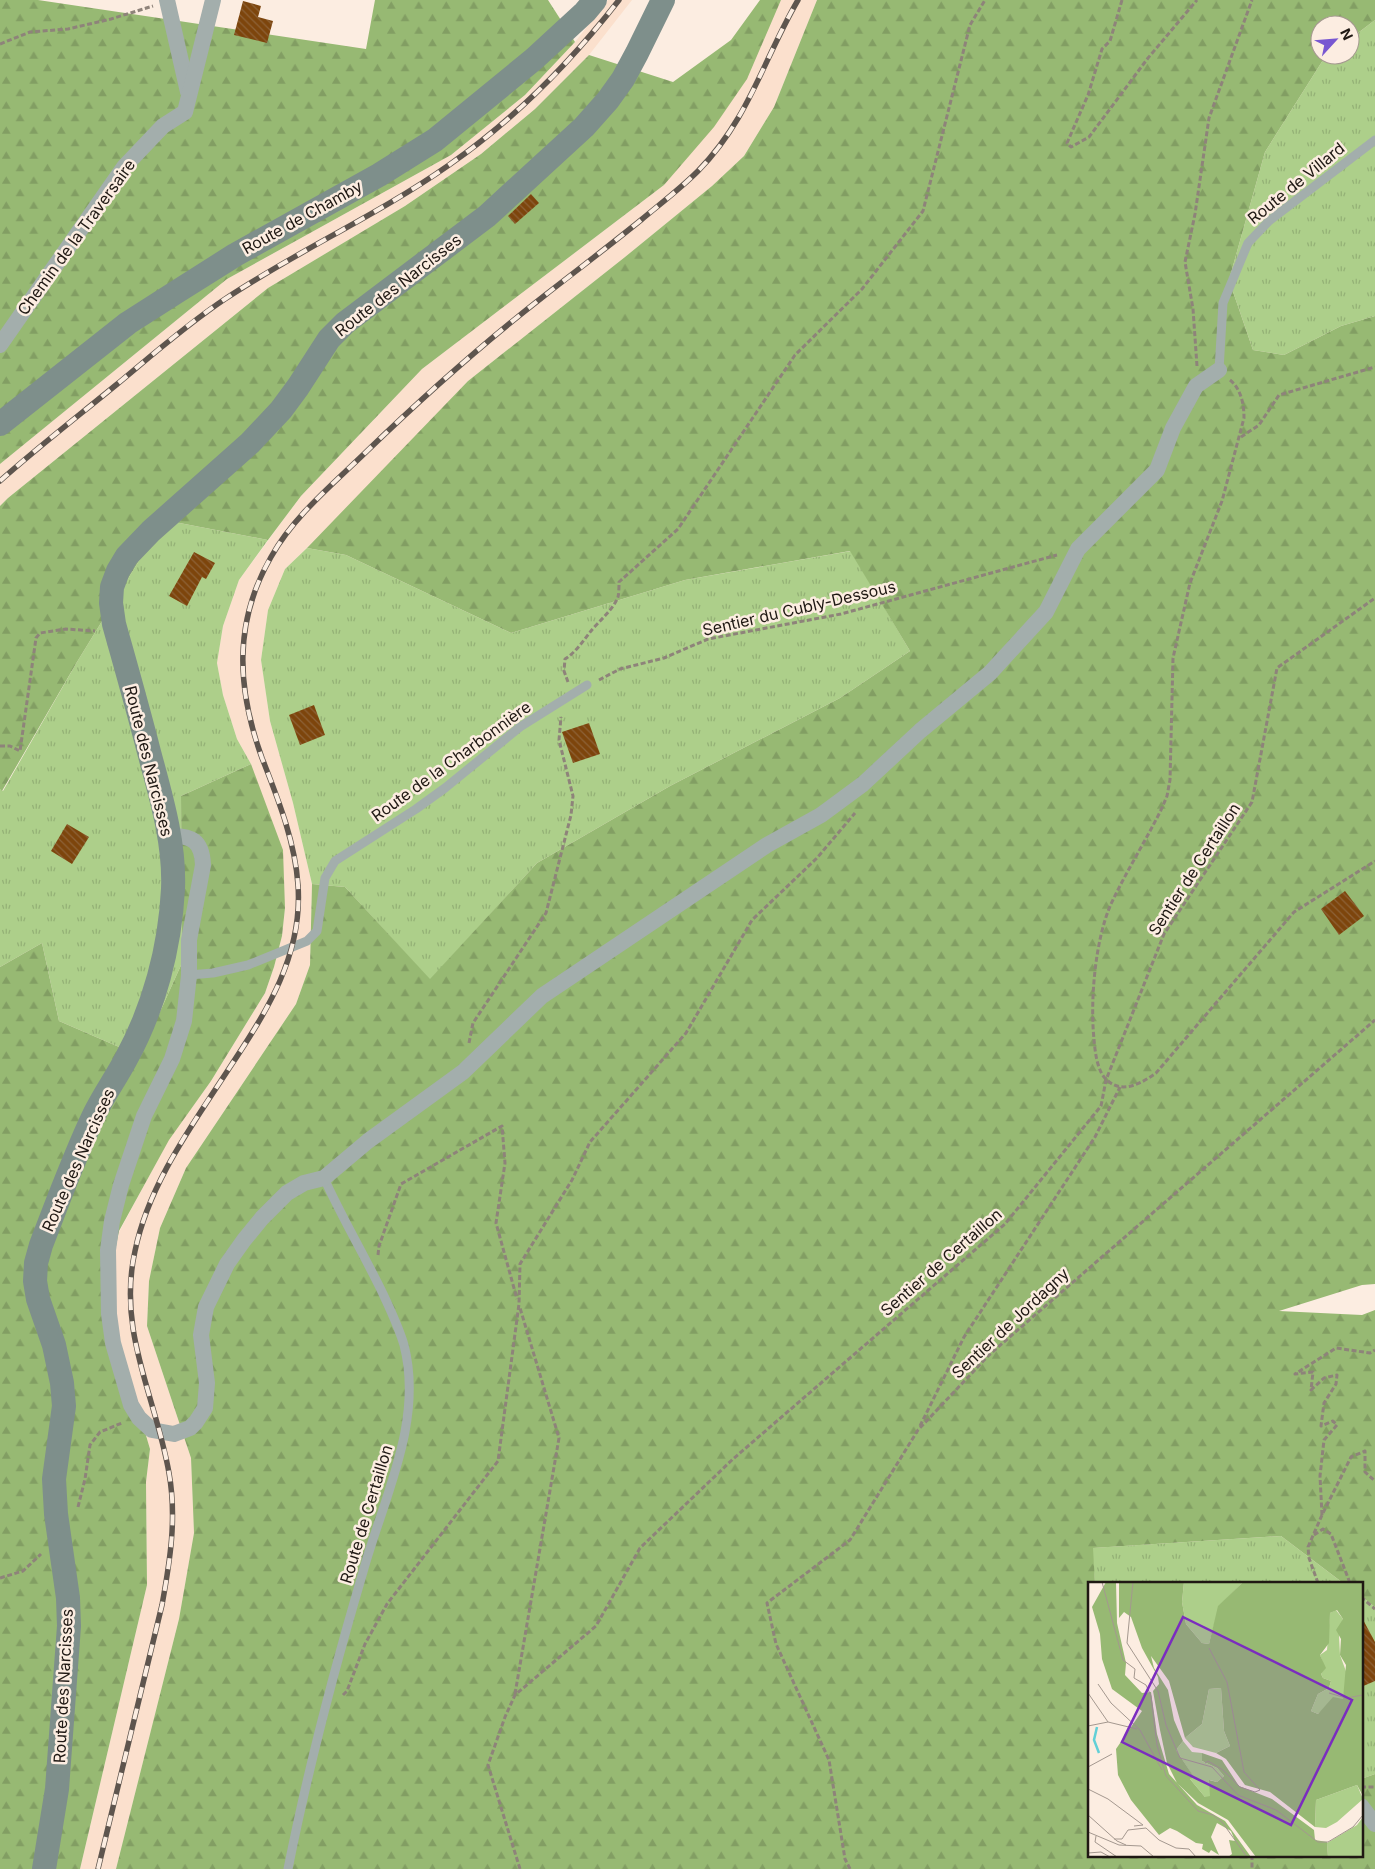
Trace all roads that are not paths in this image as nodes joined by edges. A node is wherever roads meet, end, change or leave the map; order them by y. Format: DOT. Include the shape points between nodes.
graph roads {
  1 [pos="213,0"];
  2 [pos="595,0"];
  3 [pos="663,0"];
  4 [pos="168,1"];
  5 [pos="189,96"];
  6 [pos="1375,140"];
  7 [pos="0,345"];
  8 [pos="1219,370"];
  9 [pos="0,424"];
  10 [pos="587,685"];
  11 [pos="169,836"];
  12 [pos="189,975"];
  13 [pos="324,1178"];
  14 [pos="1362,1807"];
  15 [pos="1375,1824"];
  16 [pos="44,1869"];
  17 [pos="288,1869"];
  1 -- 5 [label="street, Chemin de la Traversaire"];
  2 -- 9 [label="street, Route de Chamby" via="534,59 435,140 235,255 128,323"];
  3 -- 11 [label="street, Route des Narcisses" via="622,78 584,127 487,216 345,323 329,339 281,410 250,443 137,544 118,571 112,587 114,624 162,799"];
  4 -- 5 [label="street"];
  5 -- 7 [label="street, Chemin de la Traversaire" via="185,112 163,126 124,167"];
  6 -- 8 [label="lane, Route de Villard" via="1269,221 1248,243 1223,304"];
  8 -- 13 [label="street" via="1196,386 1173,428 1157,470 1078,549 1046,612 990,673 920,730 863,784 542,996 463,1072 368,1141"];
  10 -- 12 [label="lane, Route de la Charbonnière" via="520,727 445,788 335,861 325,878 317,931 307,941 248,965"];
  11 -- 12 [label="street" via="187,836 196,842 203,856 189,940"];
  11 -- 16 [label="street, Route des Narcisses" via="173,888 156,991 126,1060 92,1118 44,1236 36,1264 38,1299 54,1345 62,1383 64,1406 54,1479 69,1626 57,1789"];
  12 -- 13 [label="street" via="180,1040 144,1116 121,1185 108,1250 113,1344 130,1405 152,1430 174,1434 196,1422 205,1408 207,1396 201,1335 203,1321 218,1279 244,1240 287,1193 304,1183"];
  13 -- 17 [label="lane, Route de Certaillon" via="376,1280 404,1344 408,1410 404,1441 363,1572 302,1800"];
  14 -- 15 [label="street"];
}
